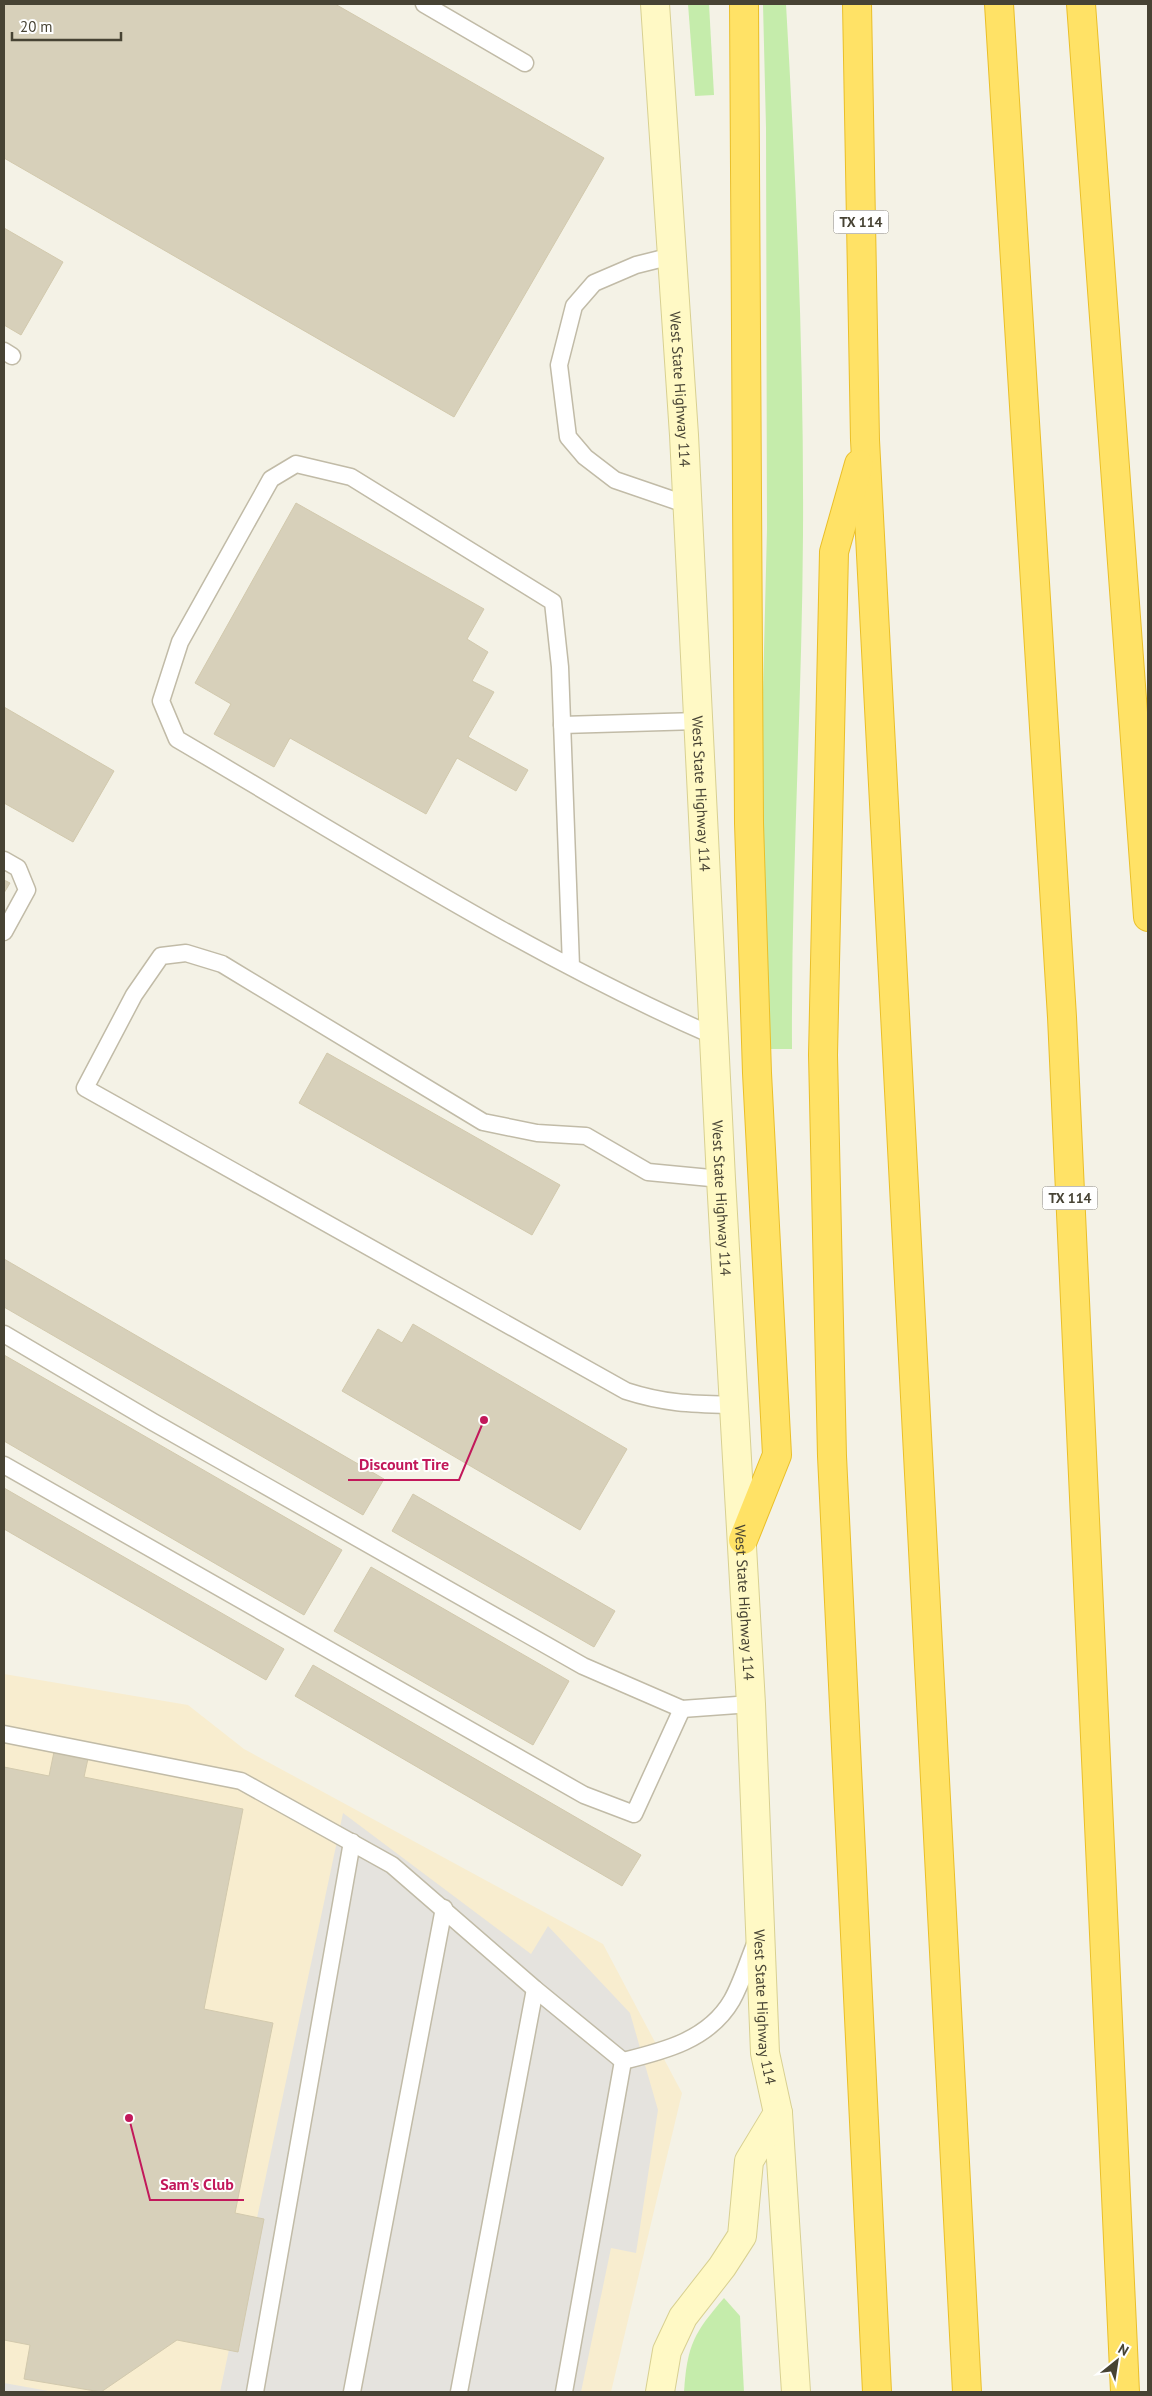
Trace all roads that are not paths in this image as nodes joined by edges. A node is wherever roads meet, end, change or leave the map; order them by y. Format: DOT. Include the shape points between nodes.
graph roads {
  1 [pos="424,4"];
  2 [pos="655,4"];
  3 [pos="744,4"];
  4 [pos="857,4"];
  5 [pos="999,4"];
  6 [pos="1081,4"];
  7 [pos="525,63"];
  8 [pos="672,256"];
  9 [pos="865,440"];
  10 [pos="688,505"];
  11 [pos="698,721"];
  12 [pos="562,724"];
  13 [pos="4,860"];
  14 [pos="1148,917"];
  15 [pos="4,932"];
  16 [pos="570,966"];
  17 [pos="714,1036"];
  18 [pos="721,1179"];
  19 [pos="4,1334"];
  20 [pos="735,1405"];
  21 [pos="4,1465"];
  22 [pos="742,1540"];
  23 [pos="751,1704"];
  24 [pos="682,1709"];
  25 [pos="4,1734"];
  26 [pos="352,1842"];
  27 [pos="444,1908"];
  28 [pos="762,1929"];
  29 [pos="535,1989"];
  30 [pos="623,2060"];
  31 [pos="778,2113"];
  32 [pos="255,2392"];
  33 [pos="352,2392"];
  34 [pos="459,2392"];
  35 [pos="564,2392"];
  36 [pos="660,2392"];
  37 [pos="796,2392"];
  38 [pos="877,2392"];
  39 [pos="967,2392"];
  40 [pos="1125,2392"];
  1 -- 7 [label="lane"];
  2 -- 8 [label="main road, West State Highway 114"];
  3 -- 22 [label="highway" via="749,823 757,1073 777,1455"];
  4 -- 9 [label="highway, TX 114"];
  5 -- 40 [label="highway, TX 114" via="1062,1017"];
  6 -- 14 [label="highway"];
  8 -- 10 [label="main road, West State Highway 114"];
  8 -- 10 [label="lane" via="636,265 594,283 574,306 559,365 568,437 585,457 615,480"];
  9 -- 38 [label="highway" via="834,552 823,1055 832,1456"];
  9 -- 39 [label="highway, TX 114"];
  10 -- 11 [label="main road, West State Highway 114"];
  11 -- 12 [label="lane"];
  11 -- 17 [label="main road, West State Highway 114"];
  12 -- 16 [label="lane"];
  12 -- 16 [label="lane" via="554,602 351,477 296,464 271,479 180,642 160,701 177,739"];
  13 -- 15 [label="lane" via="18,868 27,890"];
  16 -- 17 [label="lane" via="644,1005"];
  17 -- 18 [label="main road, West State Highway 114"];
  18 -- 20 [label="main road, West State Highway 114"];
  18 -- 20 [label="lane" via="648,1172 586,1136 537,1133 483,1122 222,964 186,953 161,956 134,995 85,1088 626,1391 679,1404"];
  19 -- 24 [label="lane" via="584,1666"];
  20 -- 22 [label="main road, West State Highway 114"];
  21 -- 24 [label="lane" via="584,1796 634,1814"];
  22 -- 23 [label="main road, West State Highway 114"];
  23 -- 24 [label="lane"];
  23 -- 28 [label="main road, West State Highway 114"];
  25 -- 26 [label="lane" via="241,1780"];
  26 -- 27 [label="lane" via="392,1865"];
  26 -- 32 [label="lane"];
  27 -- 29 [label="lane"];
  27 -- 33 [label="lane"];
  28 -- 30 [label="lane" via="731,2001 712,2024 689,2040 664,2051"];
  28 -- 31 [label="main road, West State Highway 114" via="765,2053"];
  29 -- 30 [label="lane"];
  29 -- 34 [label="lane"];
  30 -- 35 [label="lane"];
  31 -- 36 [label="main road" via="749,2160 742,2236 683,2317 667,2351"];
  31 -- 37 [label="main road, West State Highway 114"];
}
